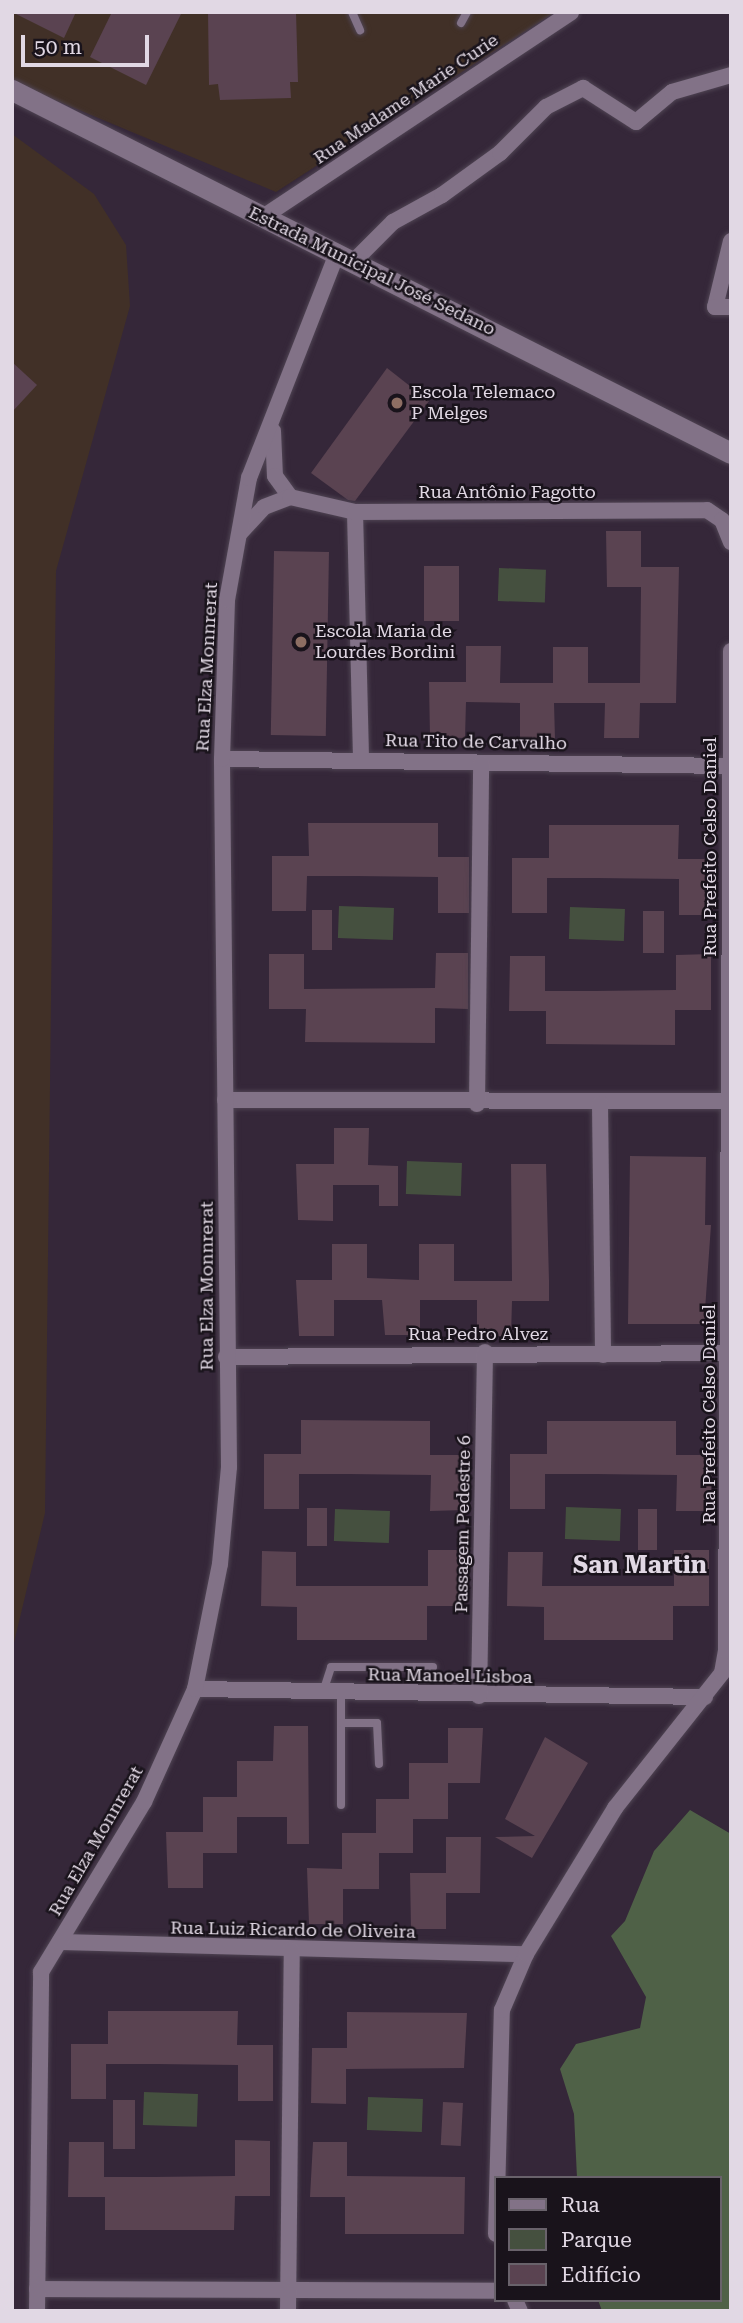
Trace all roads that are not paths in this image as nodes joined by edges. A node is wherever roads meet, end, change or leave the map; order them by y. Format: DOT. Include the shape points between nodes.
graph roads {
  1 [pos="352,12"];
  2 [pos="467,12"];
  3 [pos="571,12"];
  4 [pos="461,23"];
  5 [pos="360,30"];
  6 [pos="731,75"];
  7 [pos="12,90"];
  8 [pos="264,218"];
  9 [pos="731,241"];
  10 [pos="345,257"];
  11 [pos="731,307"];
  12 [pos="273,423"];
  13 [pos="731,453"];
  14 [pos="290,497"];
  15 [pos="355,512"];
  16 [pos="235,541"];
  17 [pos="731,542"];
  18 [pos="731,651"];
  19 [pos="360,758"];
  20 [pos="222,759"];
  21 [pos="481,763"];
  22 [pos="729,765"];
  23 [pos="225,1100"];
  24 [pos="729,1101"];
  25 [pos="477,1104"];
  26 [pos="600,1104"];
  27 [pos="485,1352"];
  28 [pos="729,1353"];
  29 [pos="603,1355"];
  30 [pos="226,1357"];
  31 [pos="433,1667"];
  32 [pos="195,1689"];
  33 [pos="323,1692"];
  34 [pos="341,1693"];
  35 [pos="479,1696"];
  36 [pos="705,1697"];
  37 [pos="341,1723"];
  38 [pos="379,1764"];
  39 [pos="341,1805"];
  40 [pos="60,1942"];
  41 [pos="292,1950"];
  42 [pos="526,1954"];
  43 [pos="498,2176"];
  44 [pos="37,2289"];
  45 [pos="288,2290"];
  46 [pos="494,2291"];
  47 [pos="37,2311"];
  48 [pos="288,2311"];
  1 -- 5 [label="lane"];
  2 -- 4 [label="lane"];
  3 -- 8 [label="street, Rua Madame Marie Curie"];
  6 -- 10 [label="street" via="672,92 636,122 583,88 546,107 500,153 443,195 393,222"];
  7 -- 8 [label="street, Estrada Municipal José Sedano"];
  8 -- 10 [label="street, Estrada Municipal José Sedano"];
  9 -- 11 [label="street" via="715,307"];
  10 -- 12 [label="street, Rua Elza Monnrerat"];
  10 -- 13 [label="street, Estrada Municipal José Sedano"];
  12 -- 14 [label="street" via="275,476"];
  12 -- 16 [label="street, Rua Elza Monnrerat" via="250,478"];
  14 -- 15 [label="street, Rua Antônio Fagotto"];
  14 -- 16 [label="street" via="253,515"];
  15 -- 17 [label="street, Rua Antônio Fagotto" via="707,510 722,520"];
  15 -- 19 [label="street"];
  16 -- 20 [label="street, Rua Elza Monnrerat"];
  18 -- 22 [label="street, Rua Prefeito Celso Daniel"];
  19 -- 20 [label="street, Rua Tito de Carvalho"];
  19 -- 21 [label="street, Rua Tito de Carvalho"];
  20 -- 23 [label="street, Rua Elza Monnrerat"];
  21 -- 22 [label="street, Rua Tito de Carvalho"];
  21 -- 25 [label="street"];
  22 -- 24 [label="street, Rua Prefeito Celso Daniel"];
  23 -- 25 [label="street"];
  23 -- 30 [label="street, Rua Elza Monnrerat"];
  24 -- 26 [label="street"];
  24 -- 28 [label="street, Rua Prefeito Celso Daniel"];
  25 -- 26 [label="street"];
  26 -- 29 [label="street"];
  27 -- 29 [label="street, Rua Pedro Alvez"];
  27 -- 30 [label="street, Rua Pedro Alvez"];
  27 -- 35 [label="street, Passagem Pedestre 6"];
  28 -- 29 [label="street, Rua Pedro Alvez"];
  28 -- 36 [label="street, Rua Prefeito Celso Daniel" via="726,1651 722,1673"];
  30 -- 32 [label="street, Rua Elza Monnrerat" via="229,1467 220,1564"];
  31 -- 33 [label="lane" via="331,1667"];
  32 -- 33 [label="street, Rua Manoel Lisboa"];
  32 -- 40 [label="street, Rua Elza Monnrerat" via="145,1802"];
  33 -- 34 [label="street, Rua Manoel Lisboa"];
  34 -- 35 [label="street, Rua Manoel Lisboa"];
  34 -- 37 [label="lane"];
  35 -- 36 [label="street, Rua Manoel Lisboa"];
  36 -- 42 [label="street, Rua Prefeito Celso Daniel" via="640,1773"];
  37 -- 38 [label="lane" via="377,1723"];
  37 -- 39 [label="lane"];
  40 -- 41 [label="street, Rua Luiz Ricardo de Oliveira"];
  40 -- 44 [label="street, Rua Elza Monnrerat" via="38,1986"];
  41 -- 42 [label="street, Rua Luiz Ricardo de Oliveira"];
  41 -- 45 [label="street"];
  42 -- 43 [label="street, Rua Prefeito Celso Daniel" via="502,2010"];
  44 -- 45 [label="street"];
  44 -- 47 [label="street, Rua Elza Monnrerat"];
  45 -- 46 [label="street"];
  45 -- 48 [label="street"];
}
